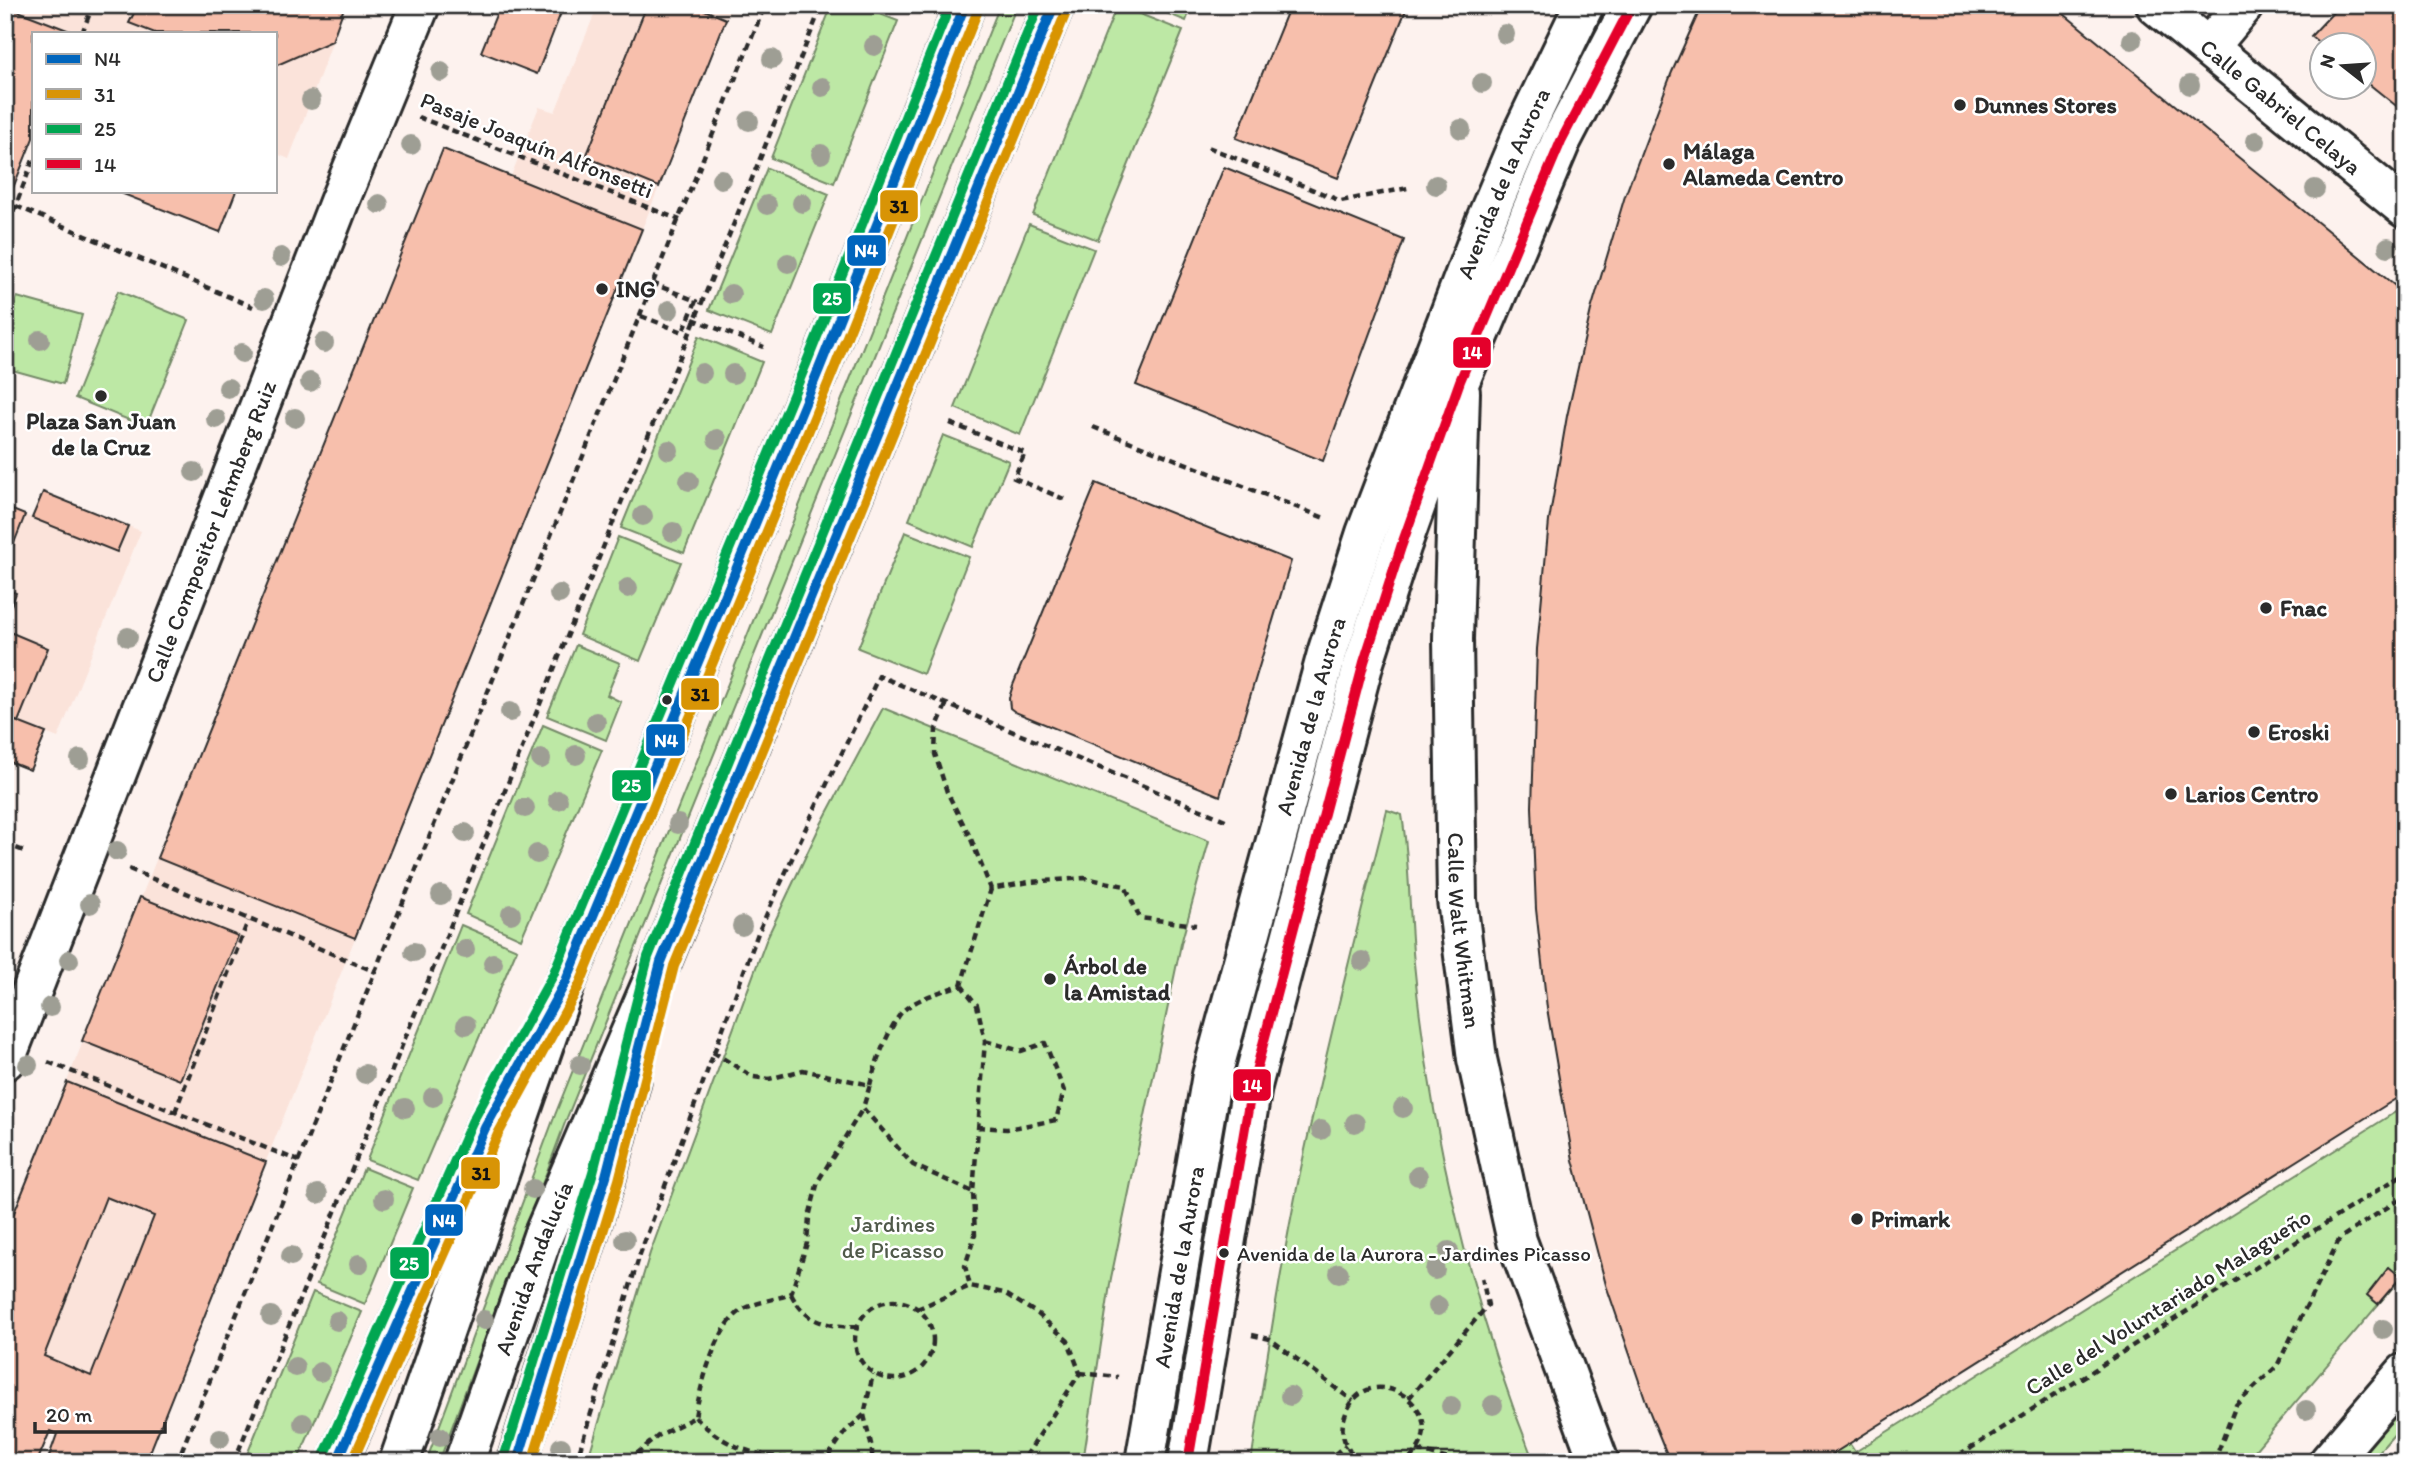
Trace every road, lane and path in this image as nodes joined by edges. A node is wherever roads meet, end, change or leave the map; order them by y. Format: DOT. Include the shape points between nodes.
graph roads {
  1 [pos="93,5"];
  2 [pos="420,5"];
  3 [pos="765,5"];
  4 [pos="822,5"];
  5 [pos="965,5"];
  6 [pos="1054,5"];
  7 [pos="1584,5"];
  8 [pos="1632,5"];
  9 [pos="2156,5"];
  10 [pos="2244,5"];
  11 [pos="82,32"];
  12 [pos="2209,47"];
  13 [pos="381,102"];
  14 [pos="1208,147"];
  15 [pos="32,163"];
  16 [pos="1408,188"];
  17 [pos="16,206"];
  18 [pos="2405,208"];
  19 [pos="680,220"];
  20 [pos="5,233"];
  21 [pos="654,284"];
  22 [pos="641,316"];
  23 [pos="692,319"];
  24 [pos="292,324"];
  25 [pos="765,347"];
  26 [pos="1460,380"];
  27 [pos="950,423"];
  28 [pos="1093,427"];
  29 [pos="1064,499"];
  30 [pos="1366,533"];
  31 [pos="946,705"];
  32 [pos="1230,822"];
  33 [pos="5,844"];
  34 [pos="24,851"];
  35 [pos="129,869"];
  36 [pos="991,889"];
  37 [pos="248,920"];
  38 [pos="1196,925"];
  39 [pos="661,962"];
  40 [pos="376,972"];
  41 [pos="566,981"];
  42 [pos="961,985"];
  43 [pos="985,1041"];
  44 [pos="713,1052"];
  45 [pos="8,1054"];
  46 [pos="870,1085"];
  47 [pos="863,1108"];
  48 [pos="175,1112"];
  49 [pos="978,1127"];
  50 [pos="299,1161"];
  51 [pos="2405,1173"];
  52 [pos="973,1192"];
  53 [pos="2405,1196"];
  54 [pos="1482,1278"];
  55 [pos="970,1286"];
  56 [pos="791,1294"];
  57 [pos="917,1309"];
  58 [pos="856,1327"];
  59 [pos="1247,1334"];
  60 [pos="1080,1373"];
  61 [pos="2405,1373"];
  62 [pos="873,1374"];
  63 [pos="1130,1378"];
  64 [pos="1409,1398"];
  65 [pos="1353,1401"];
  66 [pos="864,1415"];
  67 [pos="695,1417"];
  68 [pos="1346,1445"];
  69 [pos="1970,1449"];
  70 [pos="1417,1450"];
  71 [pos="755,1454"];
  72 [pos="177,1462"];
  73 [pos="234,1462"];
  74 [pos="337,1462"];
  75 [pos="399,1462"];
  76 [pos="464,1462"];
  77 [pos="517,1462"];
  78 [pos="576,1462"];
  79 [pos="627,1462"];
  80 [pos="757,1462"];
  81 [pos="872,1462"];
  82 [pos="1022,1462"];
  83 [pos="1145,1462"];
  84 [pos="1188,1462"];
  85 [pos="1325,1462"];
  86 [pos="1360,1462"];
  87 [pos="1405,1462"];
  88 [pos="1459,1462"];
  89 [pos="1598,1462"];
  90 [pos="1949,1462"];
  91 [pos="1967,1462"];
  92 [pos="2214,1462"];
  93 [pos="2329,1462"];
  1 -- 11 [label="path"];
  2 -- 13 [label="main road, Calle Compositor Lehmberg Ruiz"];
  3 -- 19 [label="path"];
  4 -- 23 [label="path"];
  5 -- 41 [label="main road"];
  6 -- 39 [label="main road, Avenida Andalucía"];
  7 -- 30 [label="main road, Avenida de la Aurora" via="1485,222"];
  8 -- 26 [label="main road, Avenida de la Aurora" via="1561,141"];
  9 -- 12 [label="main road, Calle Gabriel Celaya"];
  10 -- 12 [label="main road"];
  12 -- 18 [label="main road, Calle Gabriel Celaya"];
  13 -- 19 [label="path, Pasaje Joaquín Alfonsetti"];
  13 -- 24 [label="main road, Calle Compositor Lehmberg Ruiz"];
  14 -- 16 [label="path" via="1341,201"];
  15 -- 17 [label="path"];
  17 -- 20 [label="path"];
  17 -- 24 [label="path"];
  19 -- 21 [label="path"];
  21 -- 22 [label="path"];
  21 -- 23 [label="path" via="696,301"];
  22 -- 23 [label="path" via="683,332"];
  22 -- 40 [label="path"];
  23 -- 25 [label="path"];
  23 -- 73 [label="path"];
  24 -- 45 [label="main road, Calle Compositor Lehmberg Ruiz"];
  26 -- 84 [label="main road, Avenida de la Aurora" via="1364,662 1252,1086"];
  26 -- 89 [label="main road, Calle Walt Whitman" via="1453,639 1457,900 1477,1059 1517,1241"];
  27 -- 29 [label="path" via="1025,453 1014,478"];
  28 -- 30 [label="path"];
  30 -- 83 [label="main road, Avenida de la Aurora" via="1328,650 1212,1075"];
  31 -- 32 [label="path"];
  31 -- 36 [label="path" via="936,729 935,754"];
  31 -- 44 [label="path" via="879,676 758,933"];
  33 -- 34 [label="path"];
  35 -- 37 [label="path"];
  36 -- 38 [label="path" via="1085,878 1125,886 1140,918"];
  36 -- 42 [label="path"];
  37 -- 40 [label="path"];
  37 -- 48 [label="path"];
  39 -- 76 [label="main road, Avenida Andalucía" via="543,1236"];
  39 -- 77 [label="main road, Avenida Andalucía" via="606,1177"];
  40 -- 50 [label="path"];
  41 -- 74 [label="main road" via="485,1128"];
  41 -- 75 [label="main road"];
  42 -- 43 [label="path" via="977,1005"];
  42 -- 46 [label="path" via="902,1012 876,1061"];
  43 -- 49 [label="path"];
  43 -- 49 [label="path" via="1021,1052 1045,1043 1064,1091 1056,1120 1007,1129"];
  44 -- 46 [label="path" via="753,1077 769,1079 803,1069"];
  44 -- 78 [label="path" via="640,1254"];
  45 -- 48 [label="path"];
  46 -- 47 [label="path"];
  47 -- 52 [label="path" via="913,1165"];
  47 -- 56 [label="path" via="818,1181 807,1243"];
  48 -- 50 [label="path"];
  49 -- 52 [label="path"];
  50 -- 72 [label="path"];
  51 -- 69 [label="path, Calle del Voluntariado Malagueño"];
  52 -- 55 [label="path" via="975,1235 965,1265"];
  53 -- 92 [label="path" via="2340,1238 2277,1366 2236,1405"];
  54 -- 64 [label="path" via="1488,1305"];
  55 -- 57 [label="path"];
  55 -- 60 [label="path" via="1004,1293 1038,1314 1068,1341"];
  56 -- 58 [label="path" via="800,1311 829,1326"];
  56 -- 67 [label="path" via="743,1310 723,1328"];
  57 -- 58 [label="path" via="907,1303 882,1303 871,1308"];
  57 -- 62 [label="path" via="926,1319 933,1344 922,1368 898,1380"];
  58 -- 62 [label="path" via="857,1353"];
  59 -- 65 [label="path" via="1270,1339"];
  60 -- 63 [label="path"];
  60 -- 82 [label="path"];
  61 -- 93 [label="main road"];
  62 -- 66 [label="path"];
  64 -- 65 [label="path" via="1389,1388 1376,1388"];
  64 -- 70 [label="path" via="1420,1411 1423,1424"];
  65 -- 68 [label="path" via="1342,1424"];
  66 -- 71 [label="path" via="830,1455"];
  66 -- 81 [label="path"];
  67 -- 71 [label="path" via="712,1435"];
  67 -- 79 [label="path" via="658,1436"];
  68 -- 85 [label="path"];
  68 -- 86 [label="path"];
  69 -- 90 [label="path, Calle del Voluntariado Malagueño"];
  69 -- 91 [label="path"];
  70 -- 87 [label="path"];
  70 -- 88 [label="path"];
  71 -- 80 [label="path"];
}
